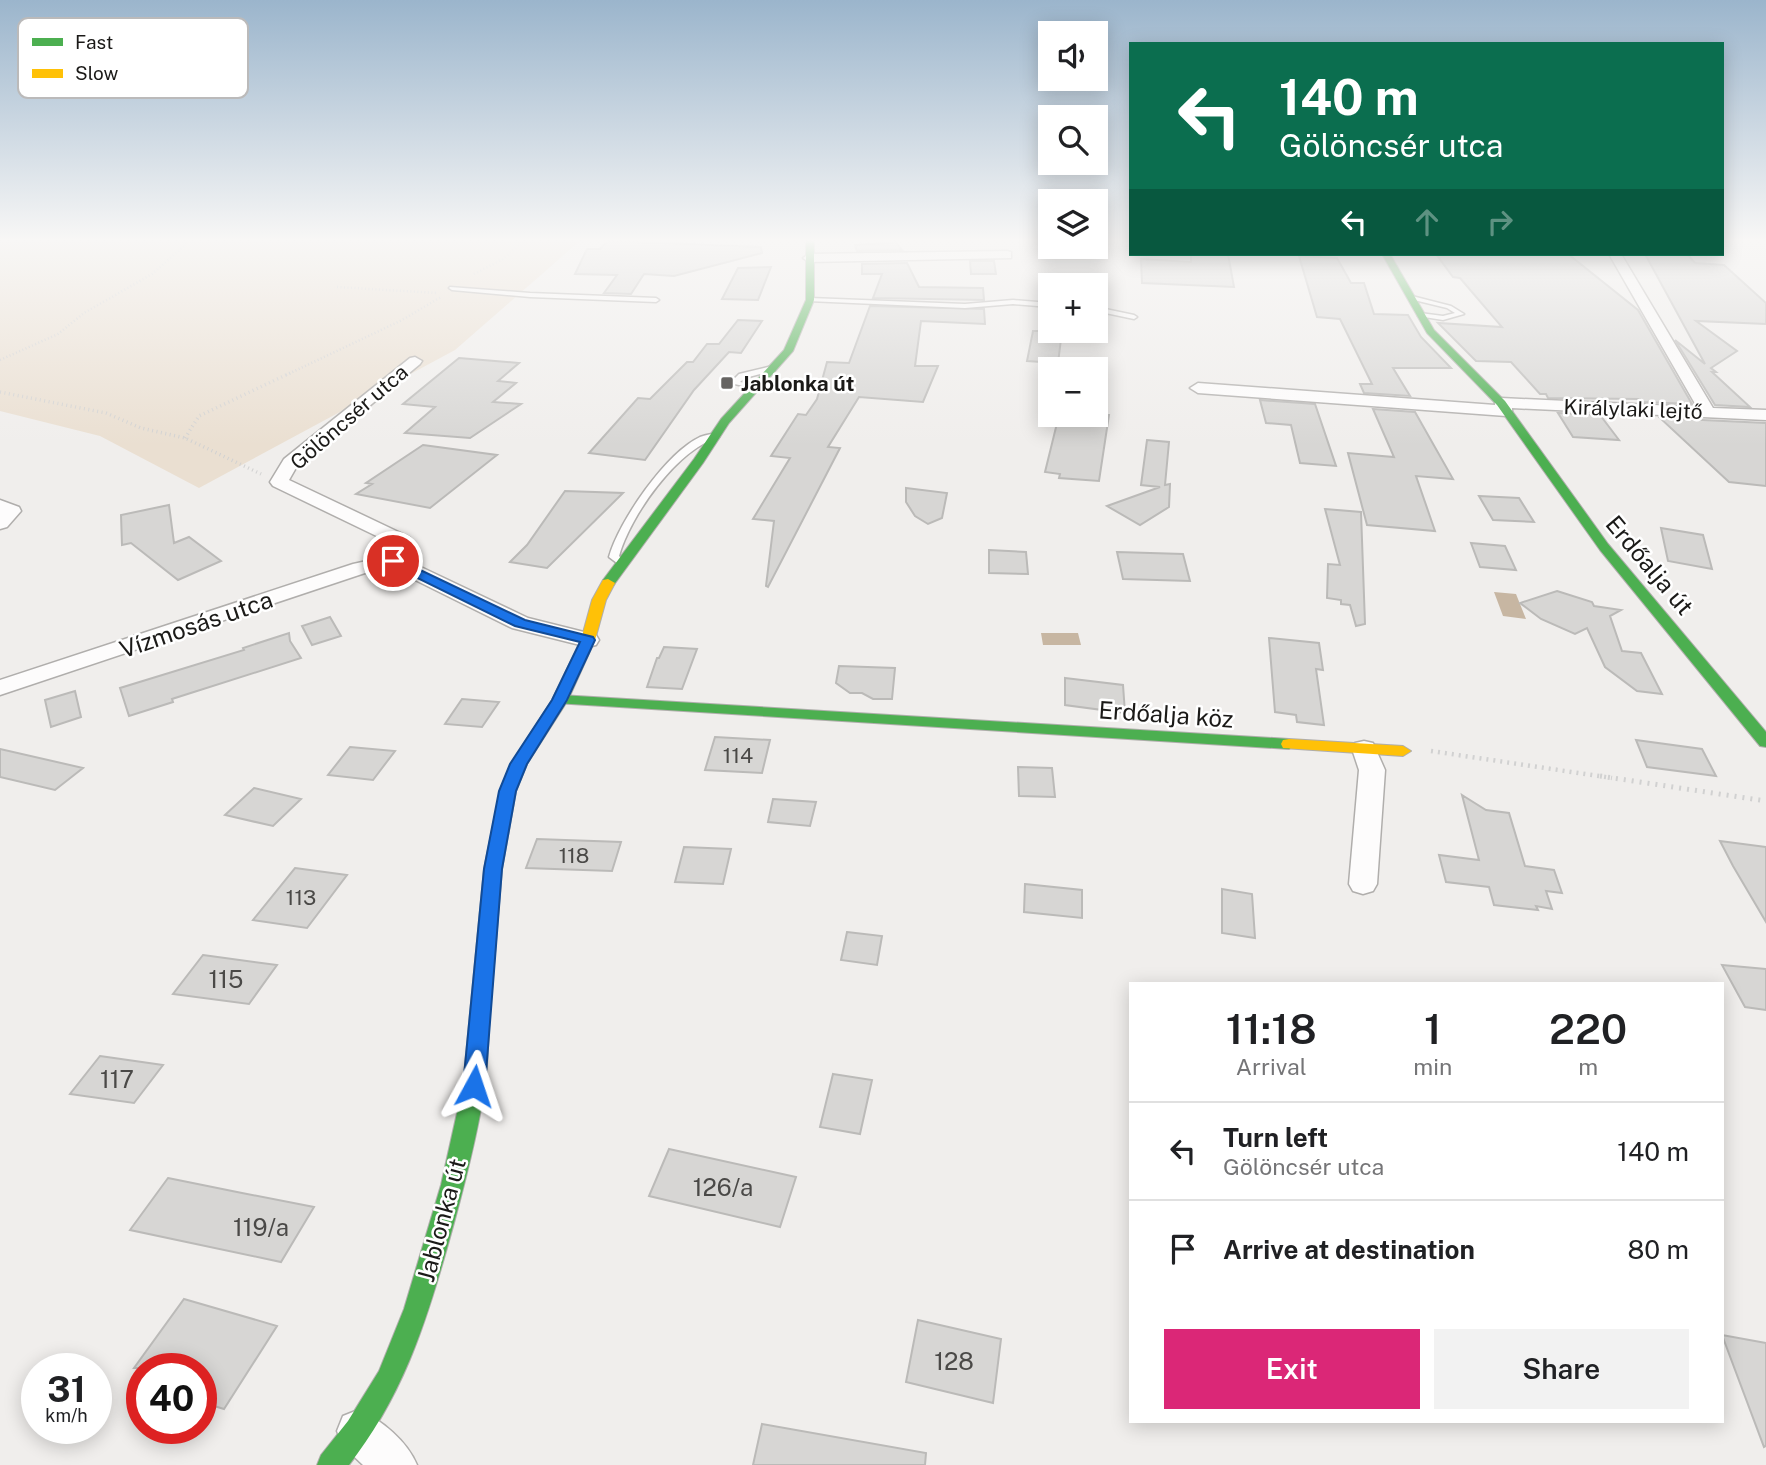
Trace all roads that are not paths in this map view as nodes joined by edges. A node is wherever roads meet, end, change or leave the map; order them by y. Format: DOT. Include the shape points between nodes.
graph roads {
  1 [pos="807,308"];
  2 [pos="1417,308"];
  3 [pos="1451,308"];
  4 [pos="1646,308"];
  5 [pos="1108,312"];
  6 [pos="1420,315"];
  7 [pos="1134,317"];
  8 [pos="415,361"];
  9 [pos="1198,389"];
  10 [pos="1503,407"];
  11 [pos="1708,412"];
  12 [pos="1766,415"];
  13 [pos="393,561"];
  14 [pos="588,640"];
  15 [pos="0,688"];
  16 [pos="560,700"];
  17 [pos="1766,742"];
  18 [pos="1364,749"];
  19 [pos="1402,751"];
  20 [pos="1363,884"];
  21 [pos="358,1431"];
  22 [pos="331,1465"];
  23 [pos="395,1465"];
  1 -- 14 [label="street, Jablonka út" via="797,335 621,562 599,600"];
  2 -- 6 [label="street, Erdőalja út"];
  3 -- 6 [label="lane" via="1461,314 1449,318"];
  4 -- 11 [label="street"];
  5 -- 7 [label="lane"];
  6 -- 10 [label="street, Erdőalja út"];
  8 -- 13 [label="street, Gölöncsér utca" via="290,463 279,482 402,541"];
  9 -- 10 [label="street"];
  10 -- 11 [label="street, Királylaki lejtő"];
  10 -- 17 [label="street, Erdőalja út" via="1604,547"];
  11 -- 12 [label="street, Királylaki lejtő"];
  13 -- 14 [label="street" via="520,623"];
  13 -- 15 [label="street, Vízmosás utca"];
  14 -- 16 [label="street, Jablonka út"];
  16 -- 18 [label="street, Erdőalja köz"];
  16 -- 21 [label="street, Jablonka út" via="519,764 503,811 493,869 474,1086 453,1185 417,1309 388,1380"];
  18 -- 19 [label="street, Erdőalja köz"];
  18 -- 20 [label="street" via="1372,770"];
  21 -- 22 [label="street, Jablonka út"];
  21 -- 23 [label="street"];
}
